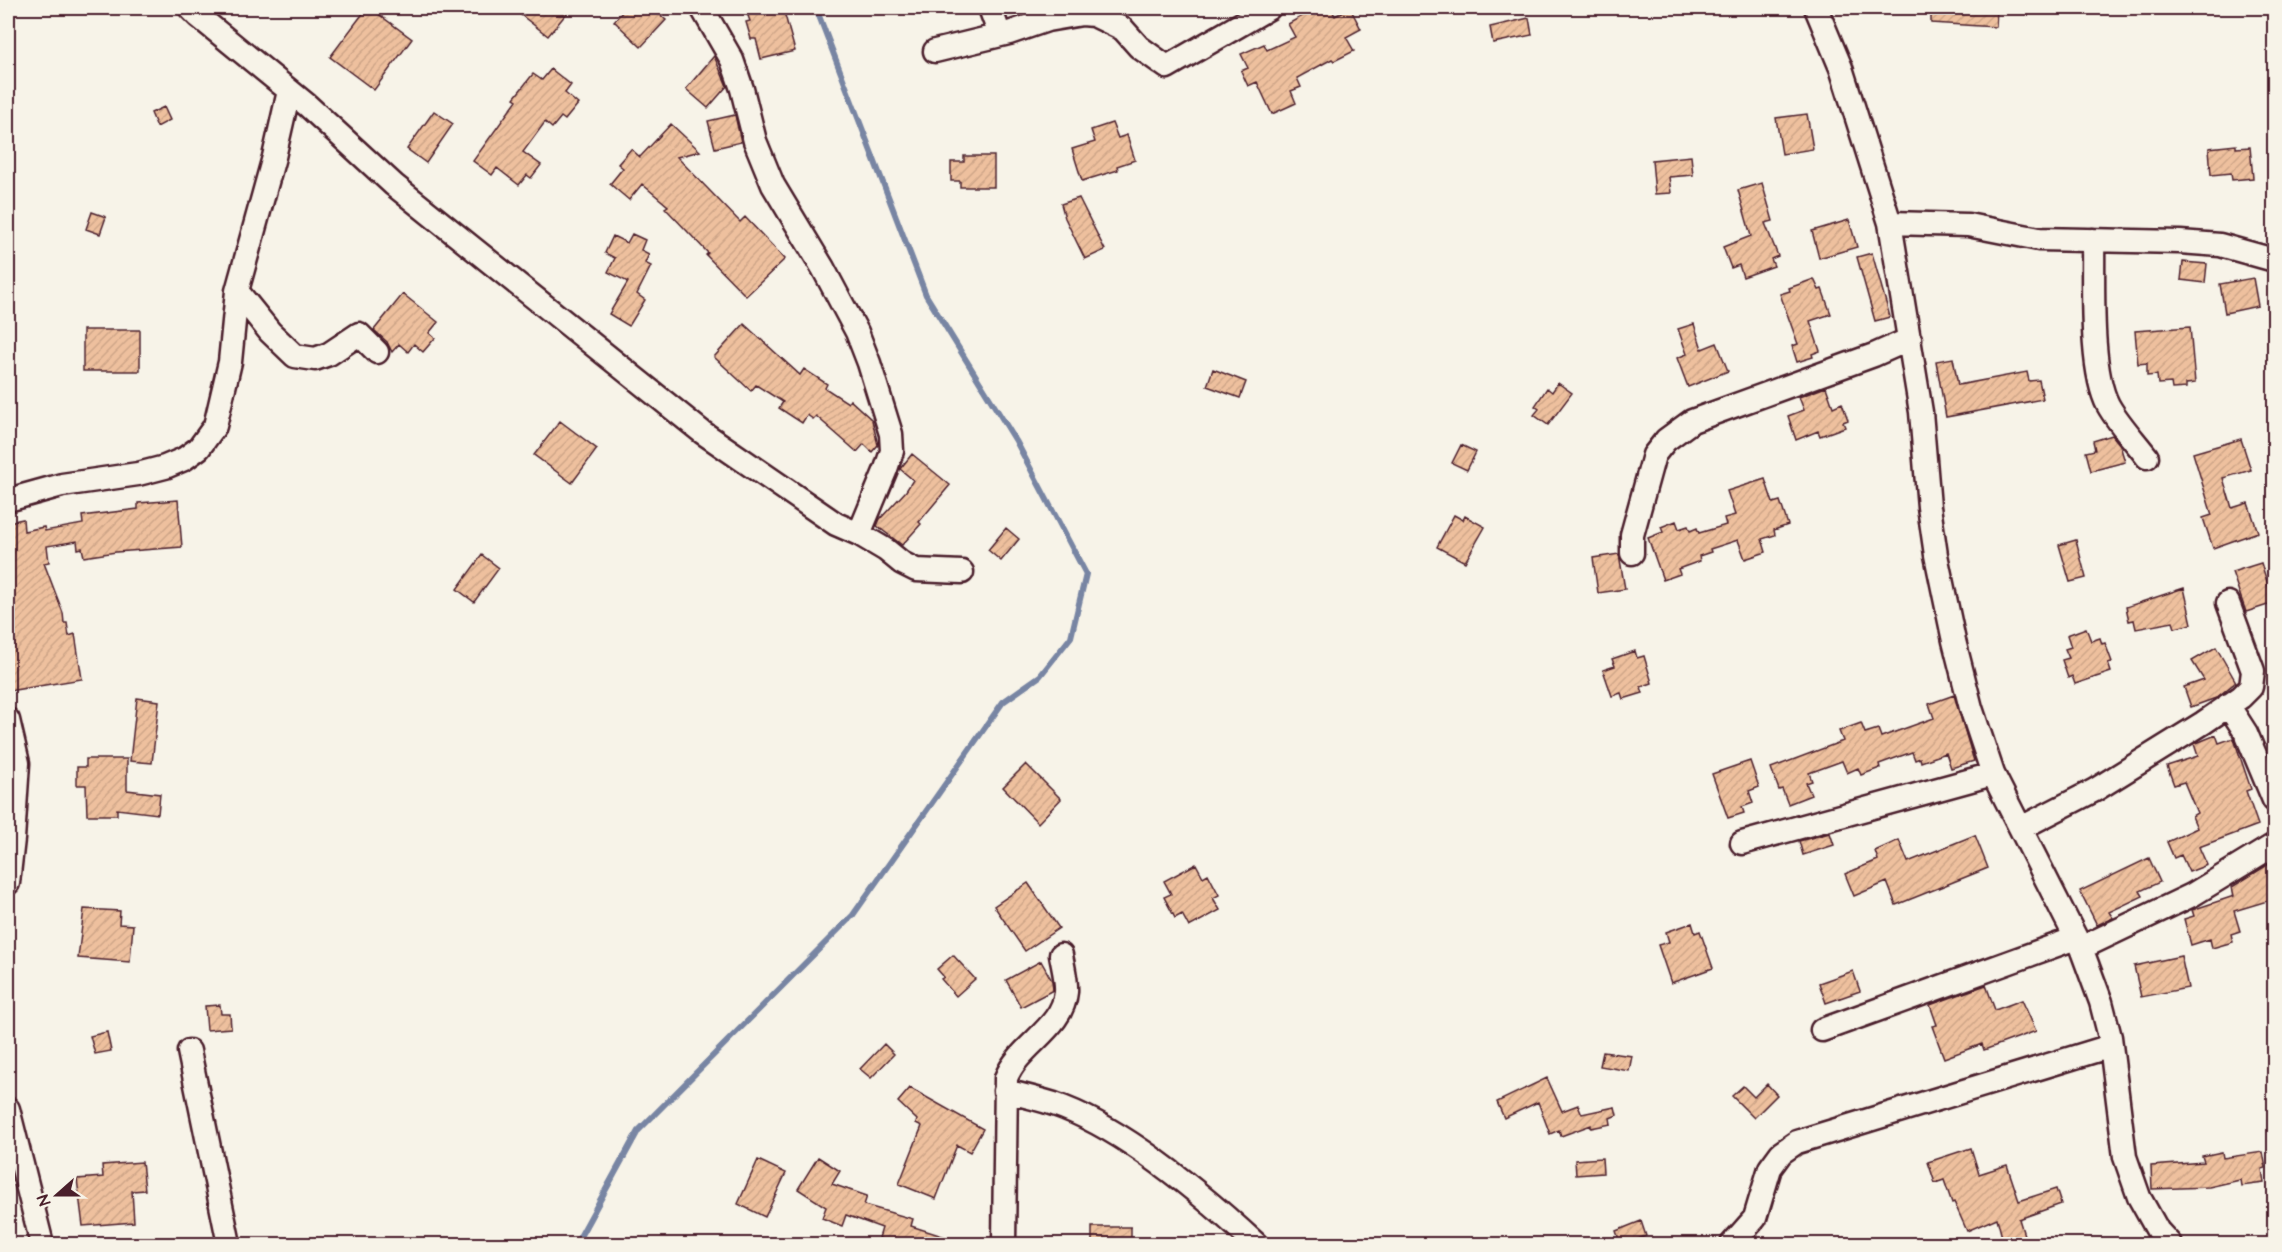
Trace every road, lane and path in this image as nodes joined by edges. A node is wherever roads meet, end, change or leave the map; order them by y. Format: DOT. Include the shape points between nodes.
graph roads {
  1 [pos="190,8"];
  2 [pos="702,8"];
  3 [pos="990,8"];
  4 [pos="1115,8"];
  5 [pos="1269,8"];
  6 [pos="1816,8"];
  7 [pos="1123,29"];
  8 [pos="999,35"];
  9 [pos="935,51"];
  10 [pos="289,92"];
  11 [pos="1890,223"];
  12 [pos="2093,240"];
  13 [pos="2274,260"];
  14 [pos="237,291"];
  15 [pos="1910,339"];
  16 [pos="377,352"];
  17 [pos="2147,457"];
  18 [pos="8,500"];
  19 [pos="859,534"];
  20 [pos="1632,553"];
  21 [pos="962,572"];
  22 [pos="2228,603"];
  23 [pos="2229,705"];
  24 [pos="8,720"];
  25 [pos="1993,774"];
  26 [pos="2274,801"];
  27 [pos="2021,828"];
  28 [pos="1742,843"];
  29 [pos="2274,845"];
  30 [pos="8,883"];
  31 [pos="2078,943"];
  32 [pos="1061,956"];
  33 [pos="1822,1029"];
  34 [pos="2111,1046"];
  35 [pos="189,1051"];
  36 [pos="1005,1091"];
  37 [pos="8,1109"];
  38 [pos="34,1239"];
  39 [pos="229,1245"];
  40 [pos="1004,1245"];
  41 [pos="1256,1245"];
  42 [pos="1732,1245"];
  43 [pos="2170,1245"];
  1 -- 10 [label="street"];
  2 -- 19 [label="street" via="732,60 755,141 773,185 858,332 888,424 892,451"];
  3 -- 8 [label="street"];
  4 -- 7 [label="street"];
  5 -- 7 [label="street" via="1167,67 1139,47"];
  6 -- 11 [label="street" via="1841,68"];
  7 -- 8 [label="street" via="1094,15 1074,14"];
  8 -- 9 [label="street"];
  10 -- 14 [label="street"];
  10 -- 19 [label="street" via="394,185 702,432 836,524"];
  11 -- 12 [label="street" via="1968,225 2038,239"];
  11 -- 15 [label="street"];
  12 -- 13 [label="street" via="2220,245"];
  12 -- 17 [label="street" via="2096,357 2101,384 2108,405"];
  14 -- 16 [label="street" via="295,357 315,359 329,354 359,334"];
  14 -- 18 [label="street" via="222,401 215,426 199,448 165,467 62,485"];
  15 -- 20 [label="street" via="1692,421 1666,440 1654,454 1646,480 1632,535"];
  15 -- 25 [label="street" via="1936,555 1971,708"];
  19 -- 21 [label="street" via="916,570"];
  22 -- 23 [label="street" via="2253,670 2251,687"];
  23 -- 26 [label="street" via="2246,733"];
  23 -- 27 [label="street" via="2095,790"];
  24 -- 30 [label="street" via="18,763"];
  25 -- 27 [label="street"];
  25 -- 28 [label="street"];
  27 -- 31 [label="street"];
  29 -- 31 [label="street" via="2192,896"];
  31 -- 33 [label="street"];
  31 -- 34 [label="street" via="2101,1002"];
  32 -- 36 [label="street" via="1066,993 1058,1017 1011,1065"];
  34 -- 42 [label="street" via="1797,1142 1781,1153 1770,1168 1755,1218"];
  34 -- 43 [label="street" via="2126,1157 2139,1197"];
  35 -- 39 [label="street"];
  36 -- 40 [label="street"];
  36 -- 41 [label="street" via="1056,1104 1131,1144"];
  37 -- 38 [label="street"];
}
